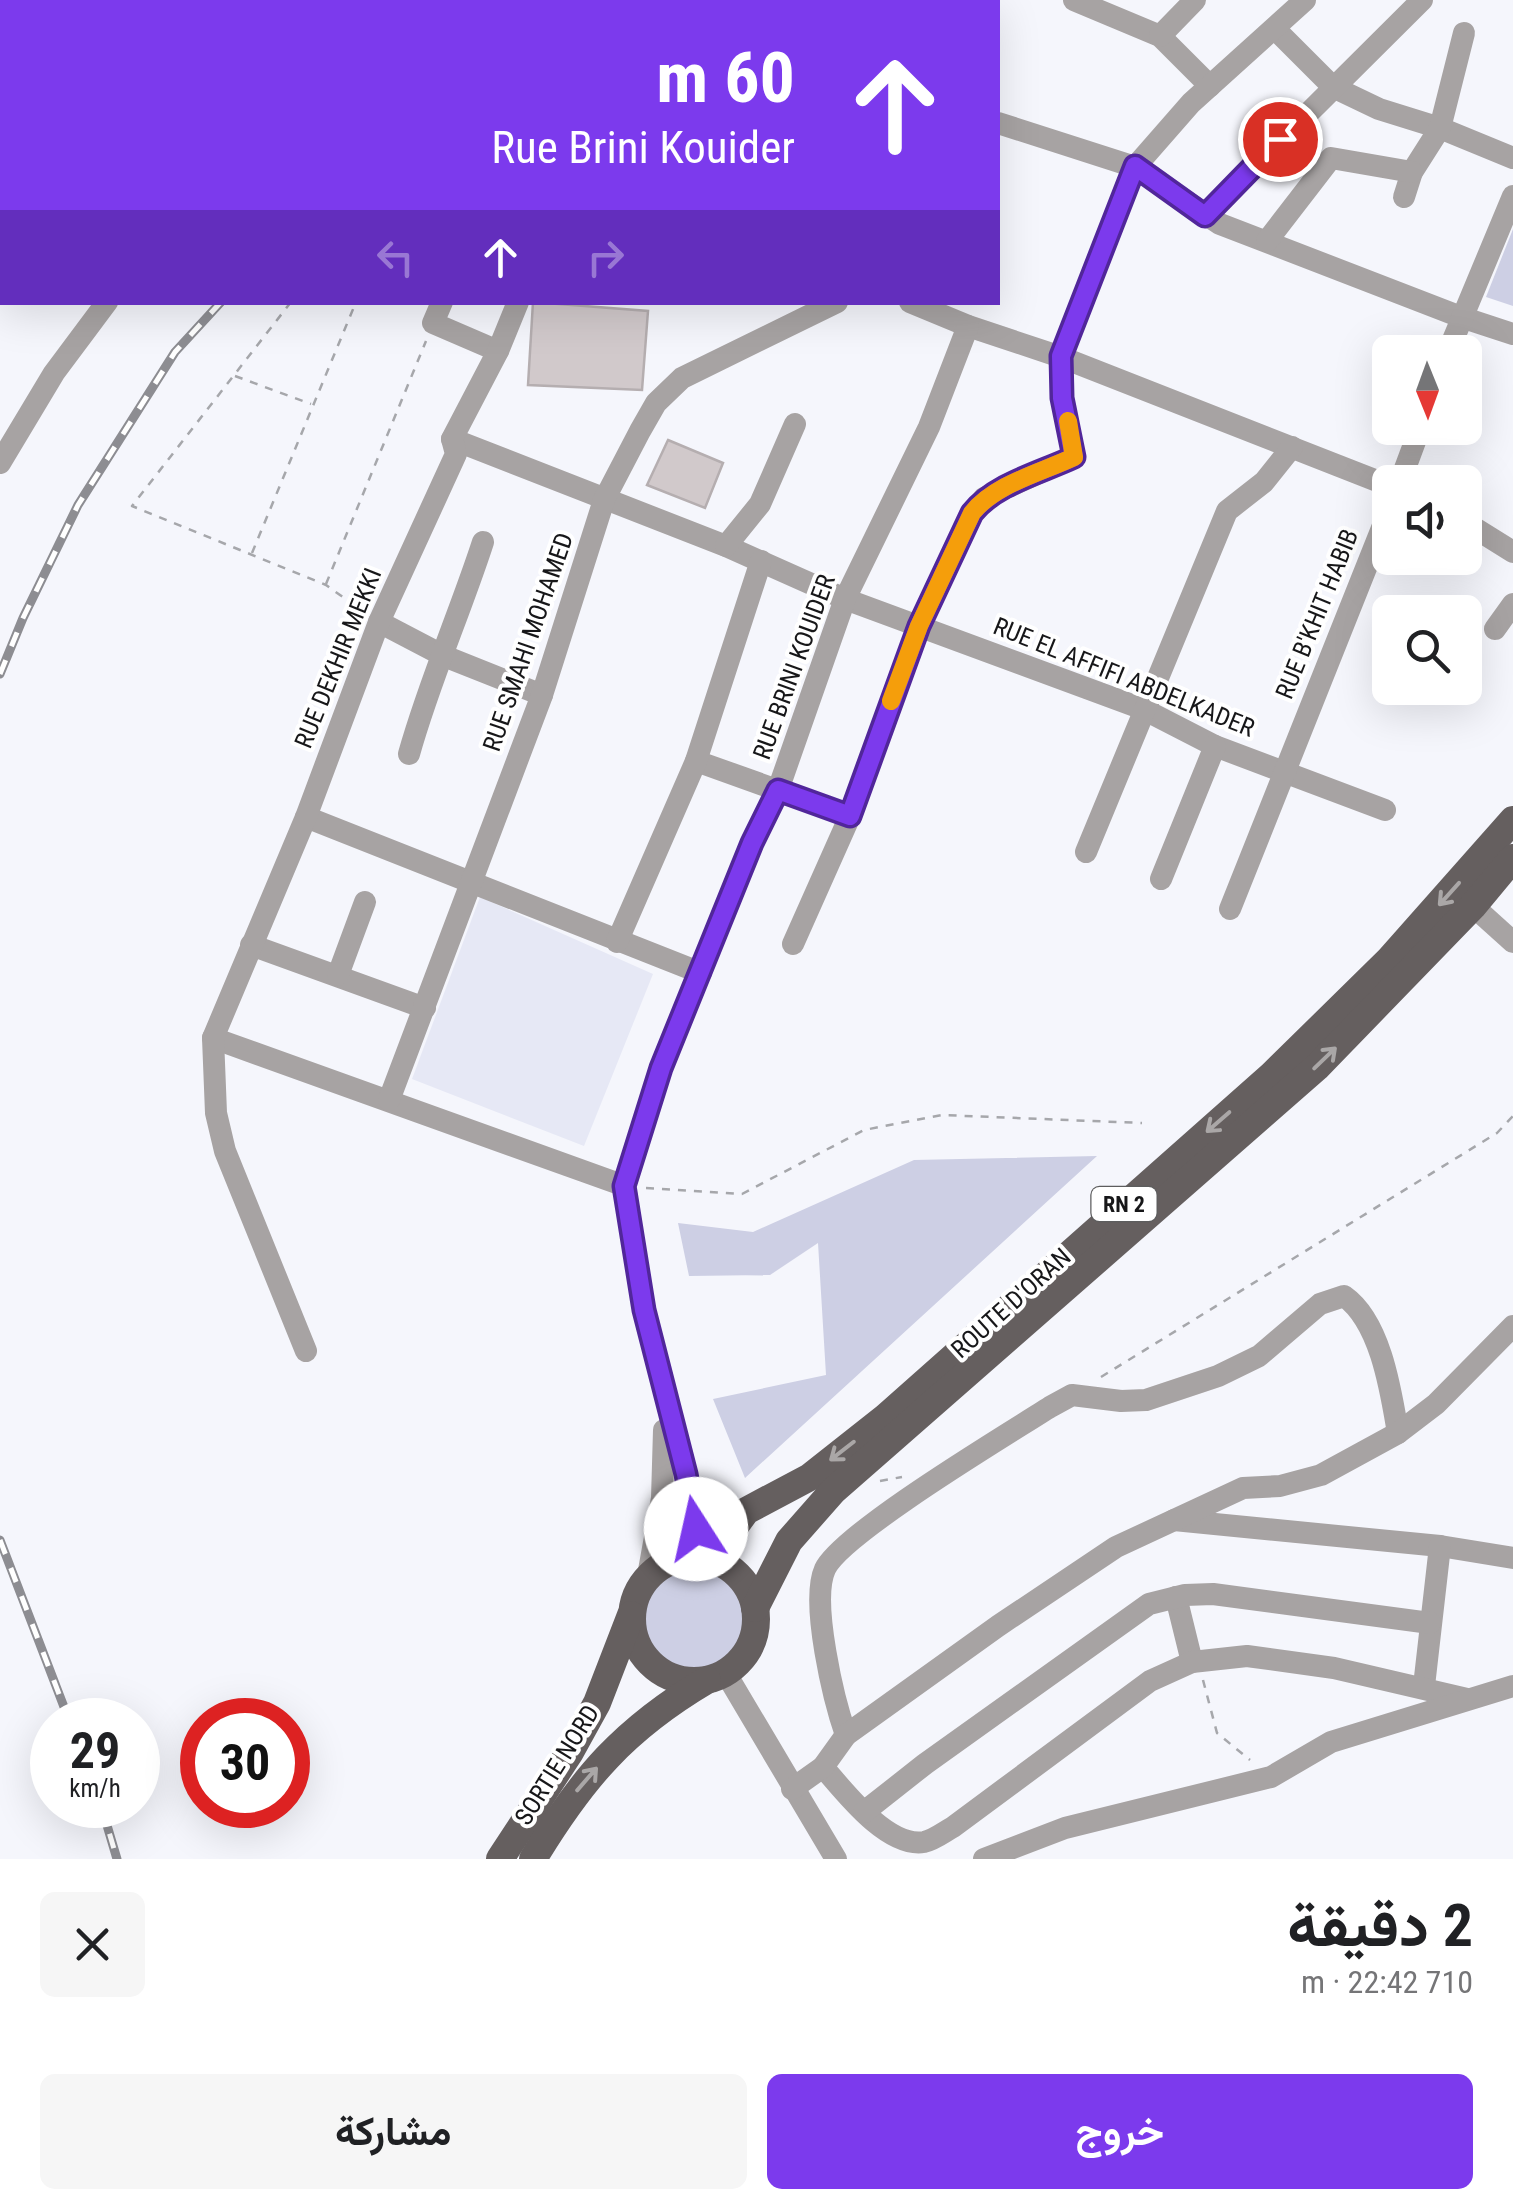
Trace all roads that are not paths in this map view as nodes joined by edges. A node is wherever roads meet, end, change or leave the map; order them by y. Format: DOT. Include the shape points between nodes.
graph roads {
  1 [pos="1074,0"];
  2 [pos="1195,0"];
  3 [pos="1305,0"];
  4 [pos="1422,0"];
  5 [pos="1275,29"];
  6 [pos="1464,33"];
  7 [pos="1160,36"];
  8 [pos="1210,86"];
  9 [pos="1333,87"];
  10 [pos="1000,124"];
  11 [pos="1440,128"];
  12 [pos="1513,158"];
  13 [pos="1135,166"];
  14 [pos="1412,172"];
  15 [pos="1513,196"];
  16 [pos="1404,197"];
  17 [pos="1205,216"];
  18 [pos="1266,241"];
  19 [pos="105,305"];
  20 [pos="517,305"];
  21 [pos="831,305"];
  22 [pos="917,305"];
  23 [pos="438,312"];
  24 [pos="1461,317"];
  25 [pos="968,326"];
  26 [pos="1513,334"];
  27 [pos="1454,335"];
  28 [pos="498,351"];
  29 [pos="1061,356"];
  30 [pos="795,424"];
  31 [pos="452,440"];
  32 [pos="1292,447"];
  33 [pos="0,463"];
  34 [pos="1372,479"];
  35 [pos="604,500"];
  36 [pos="1482,533"];
  37 [pos="483,542"];
  38 [pos="726,546"];
  39 [pos="1372,552"];
  40 [pos="1513,552"];
  41 [pos="761,561"];
  42 [pos="845,599"];
  43 [pos="1513,604"];
  44 [pos="379,622"];
  45 [pos="919,626"];
  46 [pos="1495,630"];
  47 [pos="444,656"];
  48 [pos="542,694"];
  49 [pos="1143,710"];
  50 [pos="1215,746"];
  51 [pos="409,754"];
  52 [pos="696,761"];
  53 [pos="1283,770"];
  54 [pos="778,790"];
  55 [pos="1385,810"];
  56 [pos="850,816"];
  57 [pos="306,817"];
  58 [pos="1513,820"];
  59 [pos="1086,852"];
  60 [pos="1513,858"];
  61 [pos="1161,879"];
  62 [pos="471,881"];
  63 [pos="365,902"];
  64 [pos="1472,906"];
  65 [pos="1230,909"];
  66 [pos="617,942"];
  67 [pos="1513,942"];
  68 [pos="792,944"];
  69 [pos="251,945"];
  70 [pos="701,973"];
  71 [pos="338,975"];
  72 [pos="426,1008"];
  73 [pos="213,1038"];
  74 [pos="389,1100"];
  75 [pos="624,1186"];
  76 [pos="1513,1326"];
  77 [pos="306,1351"];
  78 [pos="659,1377"];
  79 [pos="1398,1433"];
  80 [pos="1171,1520"];
  81 [pos="1440,1546"];
  82 [pos="706,1558"];
  83 [pos="1513,1558"];
  84 [pos="648,1576"];
  85 [pos="1176,1597"];
  86 [pos="755,1608"];
  87 [pos="632,1614"];
  88 [pos="1430,1623"];
  89 [pos="1192,1662"];
  90 [pos="716,1676"];
  91 [pos="1424,1686"];
  92 [pos="1513,1686"];
  93 [pos="1467,1699"];
  94 [pos="846,1736"];
  95 [pos="824,1767"];
  96 [pos="792,1789"];
  97 [pos="864,1812"];
  98 [pos="500,1859"];
  99 [pos="533,1859"];
  100 [pos="836,1859"];
  101 [pos="984,1859"];
  1 -- 7 [label="street"];
  2 -- 7 [label="street"];
  3 -- 5 [label="street"];
  4 -- 9 [label="street"];
  5 -- 8 [label="street"];
  5 -- 9 [label="street"];
  6 -- 11 [label="street"];
  7 -- 8 [label="street"];
  8 -- 13 [label="street"];
  9 -- 11 [label="street"];
  9 -- 17 [label="street"];
  10 -- 13 [label="street"];
  11 -- 12 [label="street"];
  11 -- 14 [label="street"];
  13 -- 17 [label="street"];
  13 -- 29 [label="street"];
  14 -- 16 [label="street"];
  14 -- 18 [label="street" via="1331,158"];
  15 -- 24 [label="street"];
  17 -- 18 [label="street"];
  18 -- 24 [label="street"];
  19 -- 33 [label="street"];
  20 -- 28 [label="street, RUE DEKHIR MEKKI"];
  21 -- 35 [label="street, RUE SMAHI MOHAMED" via="682,378 656,403"];
  22 -- 25 [label="street"];
  23 -- 28 [label="street"];
  24 -- 26 [label="street"];
  24 -- 27 [label="street"];
  25 -- 29 [label="street"];
  25 -- 42 [label="street, RUE BRINI KOUIDER" via="929,427"];
  28 -- 31 [label="street, RUE DEKHIR MEKKI"];
  29 -- 32 [label="street"];
  29 -- 45 [label="street" via="1074,457 984,498"];
  30 -- 38 [label="street" via="760,504"];
  31 -- 35 [label="street, RUE EL AFFIFI ABDELKADER"];
  31 -- 44 [label="street, RUE DEKHIR MEKKI" via="456,454"];
  32 -- 34 [label="street"];
  32 -- 49 [label="street" via="1264,482 1227,511"];
  35 -- 38 [label="street, RUE EL AFFIFI ABDELKADER"];
  35 -- 48 [label="street, RUE SMAHI MOHAMED"];
  36 -- 40 [label="street"];
  37 -- 47 [label="street"];
  38 -- 41 [label="street, RUE EL AFFIFI ABDELKADER"];
  39 -- 53 [label="street, RUE B'KHIT HABIB"];
  41 -- 42 [label="street, RUE EL AFFIFI ABDELKADER"];
  41 -- 52 [label="street"];
  42 -- 45 [label="street, RUE EL AFFIFI ABDELKADER"];
  42 -- 54 [label="street, RUE BRINI KOUIDER"];
  43 -- 46 [label="street"];
  44 -- 47 [label="street"];
  44 -- 57 [label="street, RUE DEKHIR MEKKI"];
  45 -- 49 [label="street, RUE EL AFFIFI ABDELKADER"];
  45 -- 56 [label="street"];
  47 -- 48 [label="street"];
  47 -- 51 [label="street"];
  48 -- 62 [label="street, RUE SMAHI MOHAMED"];
  49 -- 50 [label="street, RUE EL AFFIFI ABDELKADER"];
  49 -- 59 [label="street"];
  50 -- 53 [label="street, RUE EL AFFIFI ABDELKADER"];
  50 -- 61 [label="street"];
  52 -- 54 [label="street"];
  52 -- 66 [label="street"];
  53 -- 55 [label="street, RUE EL AFFIFI ABDELKADER"];
  53 -- 65 [label="street, RUE B'KHIT HABIB"];
  54 -- 56 [label="street"];
  54 -- 70 [label="street, RUE BRINI KOUIDER"];
  56 -- 68 [label="street"];
  57 -- 62 [label="street"];
  57 -- 69 [label="street, RUE DEKHIR MEKKI"];
  58 -- 82 [label="main road, ROUTE D'ORAN / RN 2, one-way" via="1390,960 1272,1075 886,1416 810,1476 746,1511"];
  60 -- 64 [label="main road, ROUTE D'ORAN / RN 2"];
  62 -- 66 [label="street"];
  62 -- 72 [label="street, RUE SMAHI MOHAMED"];
  63 -- 71 [label="street"];
  64 -- 67 [label="street"];
  86 -- 64 [label="main road, ROUTE D'ORAN / RN 2, one-way" via="790,1541 833,1490 1316,1067"];
  66 -- 70 [label="street"];
  69 -- 71 [label="street"];
  69 -- 73 [label="street, RUE DEKHIR MEKKI"];
  70 -- 75 [label="street, RUE BRINI KOUIDER" via="661,1068"];
  71 -- 72 [label="street"];
  72 -- 74 [label="street, RUE SMAHI MOHAMED"];
  73 -- 74 [label="street"];
  73 -- 77 [label="street" via="225,1151"];
  74 -- 75 [label="street"];
  75 -- 78 [label="street, RUE BRINI KOUIDER"];
  76 -- 79 [label="street"];
  78 -- 82 [label="street"];
  78 -- 84 [label="street" via="665,1445"];
  79 -- 80 [label="street" via="1321,1475 1243,1488"];
  79 -- 94 [label="street" via="1384,1364 1362,1314 1344,1296 1320,1304 1259,1356 1193,1385 1146,1400 1072,1395 864,1530 824,1571 826,1656"];
  80 -- 81 [label="street"];
  80 -- 94 [label="street" via="1116,1547"];
  81 -- 83 [label="street"];
  81 -- 88 [label="street"];
  82 -- 84 [label="main road" via="672,1560"];
  82 -- 86 [label="main road" via="740,1578"];
  84 -- 87 [label="main road"];
  85 -- 88 [label="street" via="1213,1594"];
  85 -- 89 [label="street"];
  85 -- 97 [label="street" via="1125,1620"];
  86 -- 90 [label="main road" via="750,1645"];
  87 -- 90 [label="main road" via="633,1633 652,1666 688,1680"];
  87 -- 98 [label="main road, SORTIE NORD" via="597,1703"];
  88 -- 91 [label="street"];
  89 -- 91 [label="street" via="1247,1656"];
  89 -- 97 [label="street" via="1150,1681 936,1837 910,1842"];
  90 -- 96 [label="street"];
  99 -- 90 [label="main road, one-way" via="605,1758 679,1696"];
  91 -- 93 [label="street"];
  92 -- 93 [label="street"];
  93 -- 101 [label="street" via="1331,1742 1271,1777 1065,1828"];
  94 -- 95 [label="street"];
  95 -- 96 [label="street"];
  95 -- 97 [label="street"];
  96 -- 100 [label="street"];
}
